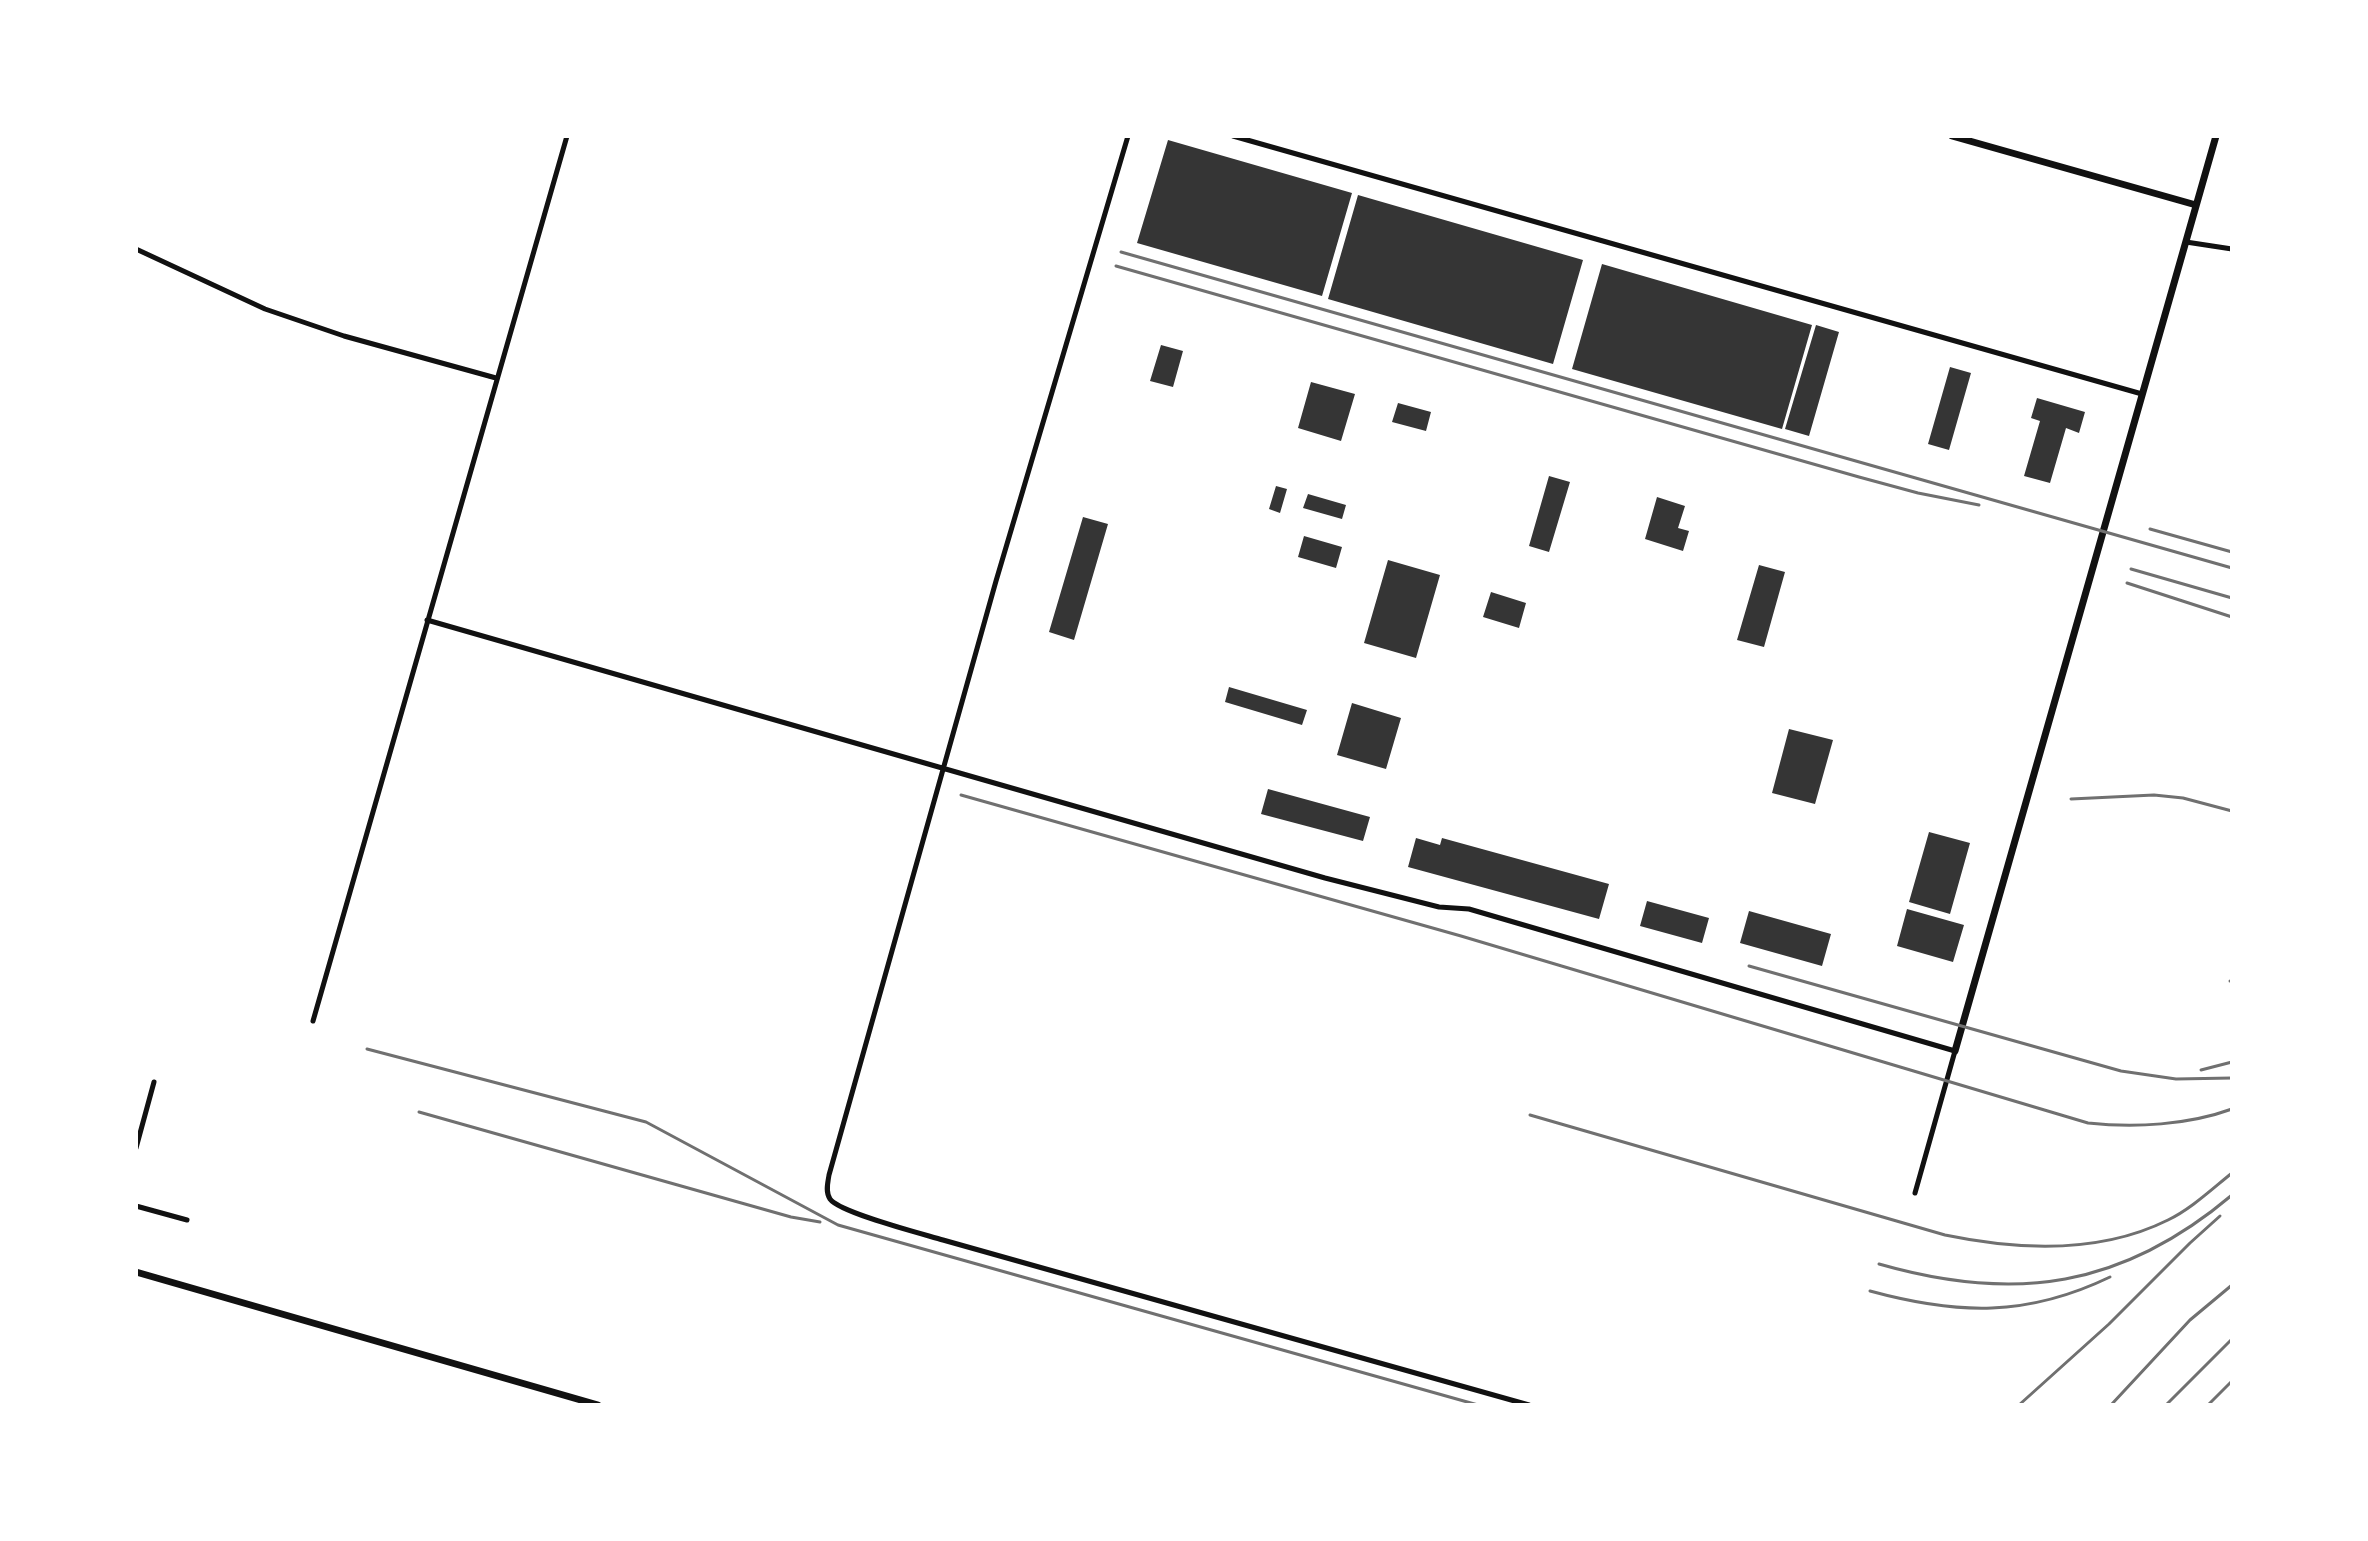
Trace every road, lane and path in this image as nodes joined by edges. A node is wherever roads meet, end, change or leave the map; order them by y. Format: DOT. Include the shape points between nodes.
graph roads {
  1 [pos="567,136"];
  2 [pos="1128,136"];
  3 [pos="1233,136"];
  4 [pos="1952,136"];
  5 [pos="2216,136"];
  6 [pos="2196,205"];
  7 [pos="2185,242"];
  8 [pos="136,249"];
  9 [pos="2232,249"];
  10 [pos="496,378"];
  11 [pos="2142,394"];
  12 [pos="427,620"];
  13 [pos="942,766"];
  14 [pos="313,1021"];
  15 [pos="1955,1051"];
  16 [pos="154,1082"];
  17 [pos="136,1148"];
  18 [pos="1915,1193"];
  19 [pos="136,1206"];
  20 [pos="187,1220"];
  21 [pos="136,1272"];
  22 [pos="598,1405"];
  23 [pos="1529,1405"];
  1 -- 10 [label="street"];
  2 -- 13 [label="street"];
  3 -- 11 [label="street"];
  4 -- 6 [label="street"];
  5 -- 6 [label="street"];
  6 -- 7 [label="street"];
  7 -- 9 [label="street"];
  7 -- 11 [label="street"];
  8 -- 10 [label="street" via="265,309"];
  10 -- 12 [label="street"];
  11 -- 15 [label="street"];
  12 -- 13 [label="street"];
  12 -- 14 [label="street"];
  13 -- 15 [label="street" via="1325,878 1439,907 1469,909"];
  13 -- 23 [label="street" via="829,1175 831,1200 847,1210 943,1240"];
  15 -- 18 [label="street"];
  16 -- 17 [label="street"];
  19 -- 20 [label="street"];
  21 -- 22 [label="street"];
}
